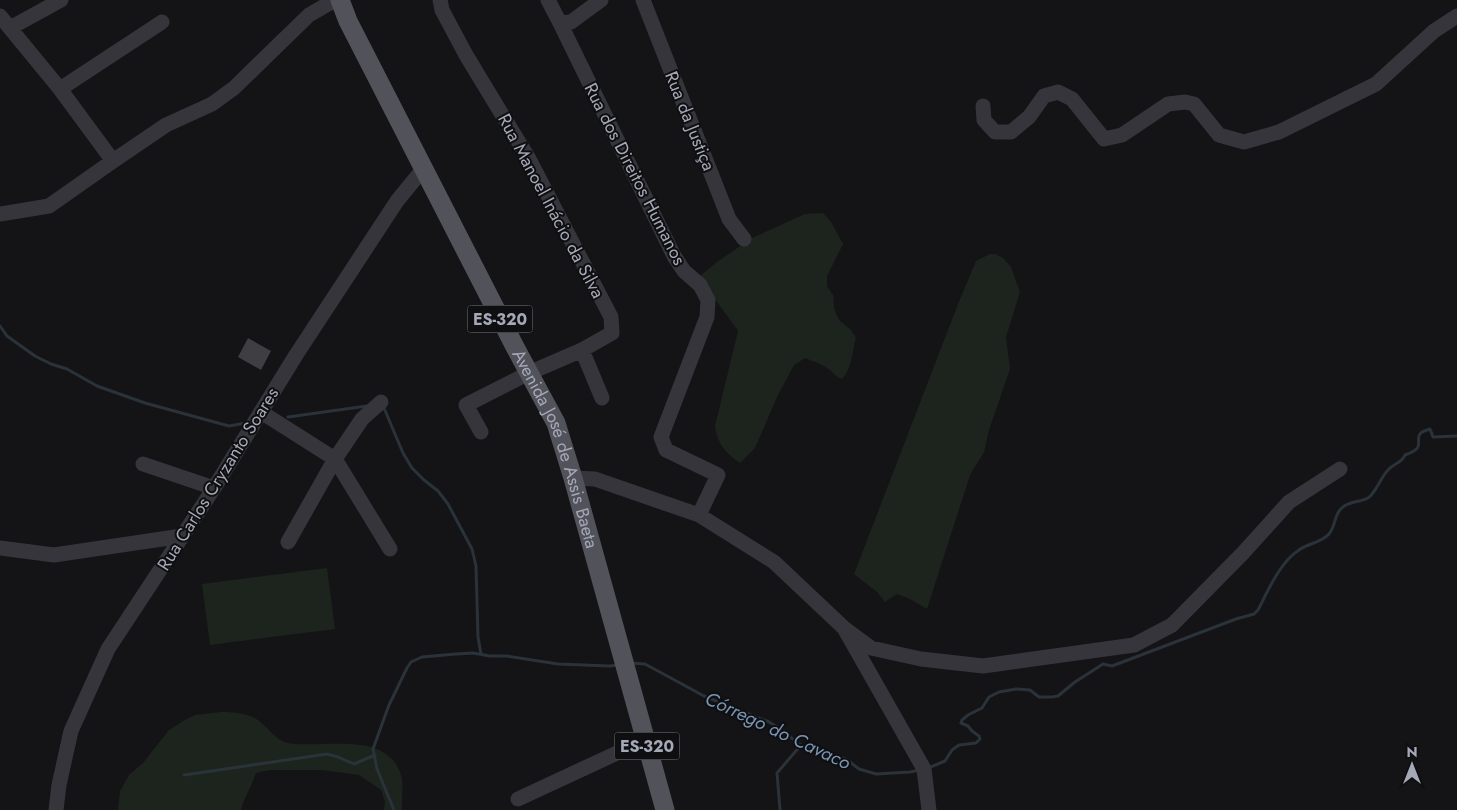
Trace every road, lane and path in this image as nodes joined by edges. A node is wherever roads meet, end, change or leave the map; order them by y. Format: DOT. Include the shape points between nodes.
graph roads {
  1 [pos="61,0"];
  2 [pos="334,0"];
  3 [pos="340,0"];
  4 [pos="440,0"];
  5 [pos="548,0"];
  6 [pos="601,0"];
  7 [pos="642,0"];
  8 [pos="0,16"];
  9 [pos="1457,16"];
  10 [pos="162,22"];
  11 [pos="560,23"];
  12 [pos="10,28"];
  13 [pos="60,89"];
  14 [pos="983,106"];
  15 [pos="113,160"];
  16 [pos="424,168"];
  17 [pos="0,214"];
  18 [pos="744,239"];
  19 [pos="582,350"];
  20 [pos="529,373"];
  21 [pos="602,398"];
  22 [pos="381,402"];
  23 [pos="261,412"];
  24 [pos="481,432"];
  25 [pos="335,459"];
  26 [pos="143,464"];
  27 [pos="1340,469"];
  28 [pos="573,478"];
  29 [pos="214,488"];
  30 [pos="699,516"];
  31 [pos="182,536"];
  32 [pos="288,542"];
  33 [pos="2,545"];
  34 [pos="390,549"];
  35 [pos="844,628"];
  36 [pos="645,740"];
  37 [pos="518,799"];
  38 [pos="56,810"];
  39 [pos="665,810"];
  40 [pos="929,810"];
  1 -- 12 [label="street"];
  2 -- 15 [label="street" via="309,15 234,88 212,104 166,125"];
  3 -- 16 [label="main road, Avenida José de Assis Baeta / ES-320"];
  4 -- 19 [label="street, Rua Manoel Inácio da Silva" via="466,55 529,159 611,318 612,333"];
  5 -- 11 [label="street"];
  6 -- 11 [label="street" via="571,22"];
  7 -- 18 [label="street, Rua da Justiça" via="729,219"];
  8 -- 12 [label="street"];
  9 -- 14 [label="street" via="1434,31 1376,84 1278,132 1244,142 1219,135 1194,104 1185,102 1168,104 1122,135 1104,139 1072,99 1058,92 1044,96 1029,117 1011,132 995,132 984,120"];
  10 -- 13 [label="street"];
  11 -- 30 [label="street, Rua dos Direitos Humanos" via="674,256 684,271 700,285 708,300 707,317 661,437 666,450 718,475"];
  12 -- 13 [label="street"];
  13 -- 15 [label="street"];
  15 -- 17 [label="street" via="49,206"];
  16 -- 20 [label="main road, Avenida José de Assis Baeta / ES-320"];
  16 -- 23 [label="street, Rua Carlos Cryzanto Soares" via="392,209"];
  19 -- 20 [label="street, Rua Manoel Inácio da Silva"];
  19 -- 21 [label="street"];
  20 -- 24 [label="street, Rua Manoel Inácio da Silva" via="466,405"];
  20 -- 28 [label="main road, Avenida José de Assis Baeta / ES-320" via="556,423"];
  22 -- 25 [label="street" via="362,419"];
  23 -- 25 [label="street"];
  23 -- 29 [label="street, Rua Carlos Cryzanto Soares"];
  25 -- 32 [label="street"];
  25 -- 34 [label="street"];
  26 -- 29 [label="street"];
  27 -- 35 [label="street" via="1289,502 1172,625 1134,645 983,666 921,659 871,648"];
  28 -- 30 [label="street" via="594,479"];
  28 -- 36 [label="main road, Avenida José de Assis Baeta / ES-320"];
  29 -- 31 [label="street, Rua Carlos Cryzanto Soares"];
  30 -- 35 [label="street" via="774,562"];
  31 -- 33 [label="street" via="54,555"];
  31 -- 38 [label="street, Rua Carlos Cryzanto Soares" via="108,649 71,731"];
  35 -- 40 [label="street" via="924,769"];
  36 -- 37 [label="street"];
  36 -- 39 [label="main road, Avenida José de Assis Baeta / ES-320"];
}
